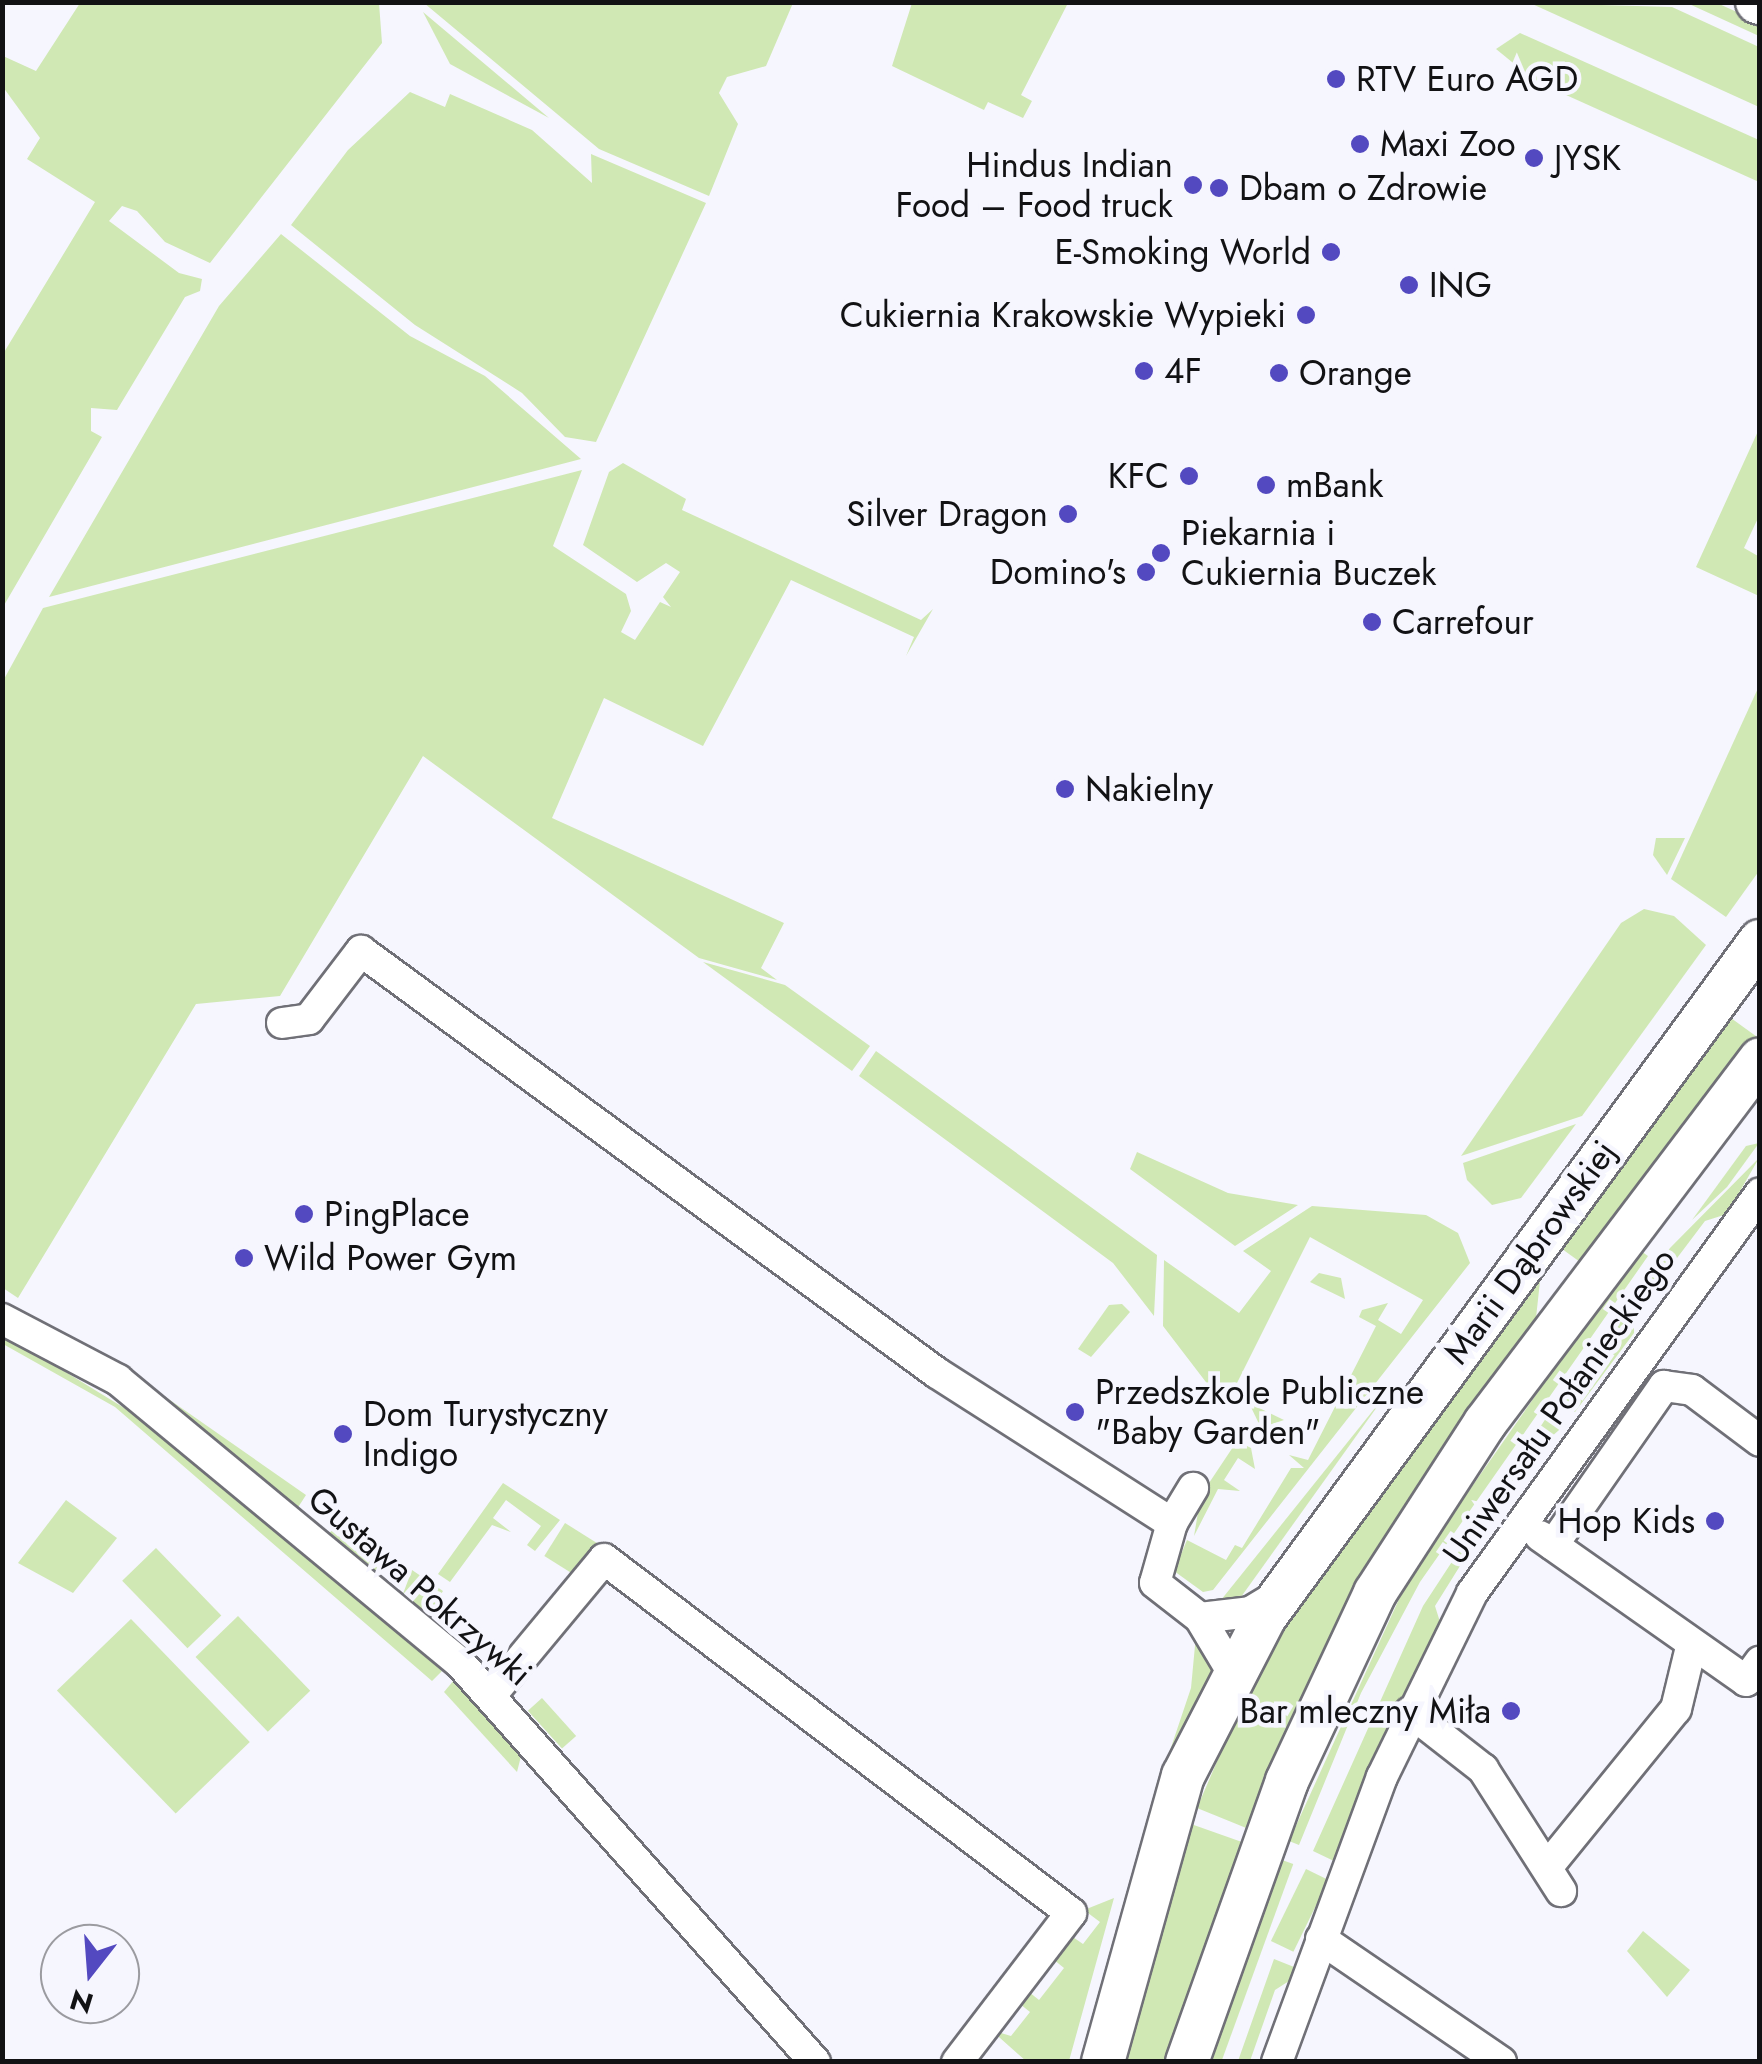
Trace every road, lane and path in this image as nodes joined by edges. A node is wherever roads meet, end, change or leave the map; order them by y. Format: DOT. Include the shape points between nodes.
graph roads {
  1 [pos="1756,953"];
  2 [pos="282,1024"];
  3 [pos="1760,1059"];
  4 [pos="1760,1193"];
  5 [pos="1537,1244"];
  6 [pos="2,1319"];
  7 [pos="1531,1361"];
  8 [pos="1760,1441"];
  9 [pos="1193,1488"];
  10 [pos="1517,1519"];
  11 [pos="1172,1523"];
  12 [pos="1553,1545"];
  13 [pos="1280,1595"];
  14 [pos="1200,1618"];
  15 [pos="1692,1647"];
  16 [pos="1760,1662"];
  17 [pos="1234,1675"];
  18 [pos="492,1694"];
  19 [pos="1410,1712"];
  20 [pos="1321,1939"];
  21 [pos="815,2062"];
  22 [pos="957,2062"];
  23 [pos="1103,2062"];
  24 [pos="1187,2062"];
  25 [pos="1278,2062"];
  26 [pos="1501,2062"];
  1 -- 5 [label="street, Marii Dąbrowskiej"];
  2 -- 11 [label="street" via="310,1019 361,952 936,1373"];
  3 -- 7 [label="street, Marii Dąbrowskiej"];
  4 -- 10 [label="street, Uniwersału Połanieckiego"];
  5 -- 7 [label="street" via="1558,1286"];
  5 -- 13 [label="street, Marii Dąbrowskiej"];
  6 -- 18 [label="street, Gustawa Pokrzywki" via="166,1416"];
  7 -- 24 [label="street, Marii Dąbrowskiej" via="1425,1510 1342,1657"];
  8 -- 12 [label="street" via="1674,1384 1658,1391"];
  9 -- 11 [label="street"];
  10 -- 12 [label="street"];
  10 -- 19 [label="street, Uniwersału Połanieckiego"];
  11 -- 14 [label="street" via="1155,1584"];
  12 -- 15 [label="street"];
  13 -- 14 [label="street" via="1250,1612"];
  13 -- 17 [label="street, Marii Dąbrowskiej"];
  14 -- 17 [label="street"];
  15 -- 16 [label="street" via="1746,1681"];
  15 -- 19 [label="street" via="1676,1709 1555,1878 1483,1770"];
  17 -- 23 [label="street, Marii Dąbrowskiej" via="1183,1776"];
  18 -- 21 [label="street, Gustawa Pokrzywki"];
  18 -- 22 [label="street" via="604,1559 1071,1913"];
  19 -- 20 [label="street, Uniwersału Połanieckiego"];
  20 -- 25 [label="street, Uniwersału Połanieckiego"];
  20 -- 26 [label="street"];
}
